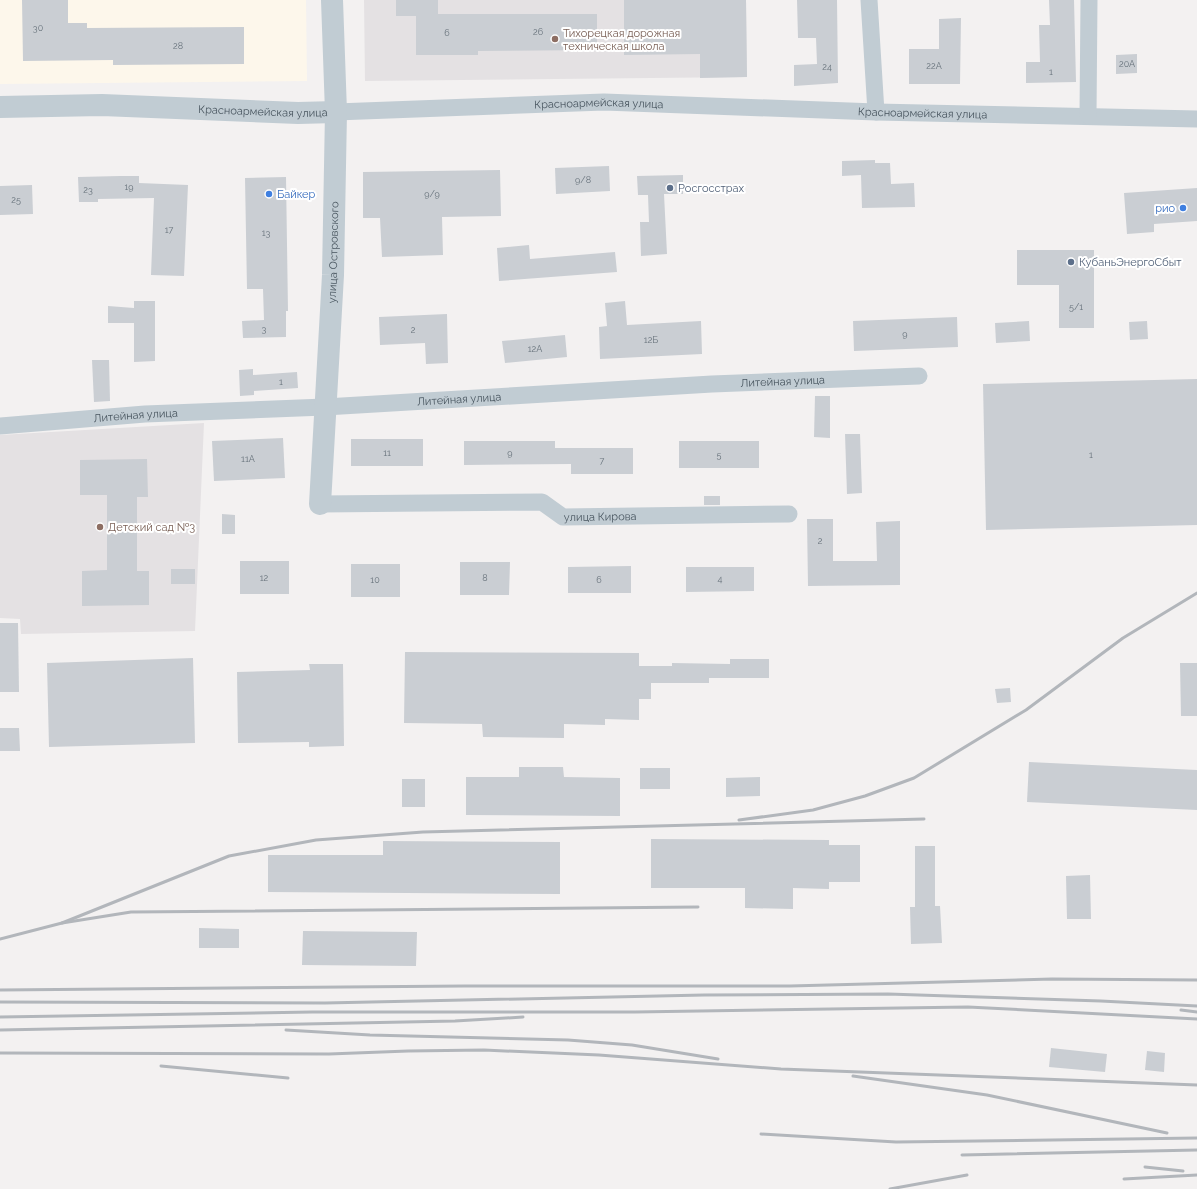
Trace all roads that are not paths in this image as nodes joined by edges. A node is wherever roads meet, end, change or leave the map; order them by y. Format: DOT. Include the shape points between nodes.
graph roads {
  1 [pos="332,0"];
  2 [pos="868,0"];
  3 [pos="1089,0"];
  4 [pos="0,107"];
  5 [pos="336,112"];
  6 [pos="876,112"];
  7 [pos="1088,115"];
  8 [pos="1197,118"];
  9 [pos="919,376"];
  10 [pos="325,407"];
  11 [pos="0,426"];
  12 [pos="320,504"];
  13 [pos="789,514"];
  1 -- 5 [label="street, улица Островского"];
  2 -- 6 [label="street"];
  3 -- 7 [label="street"];
  4 -- 5 [label="street, Красноармейская улица" via="102,105 298,113"];
  5 -- 6 [label="street, Красноармейская улица" via="604,102"];
  5 -- 10 [label="street, улица Островского" via="333,275"];
  6 -- 7 [label="street, Красноармейская улица"];
  7 -- 8 [label="street, Красноармейская улица"];
  9 -- 10 [label="street, Литейная улица" via="704,384"];
  10 -- 11 [label="street, Литейная улица" via="145,414"];
  10 -- 12 [label="street, улица Островского"];
  12 -- 13 [label="street, улица Кирова" via="542,502 563,517"];
}
